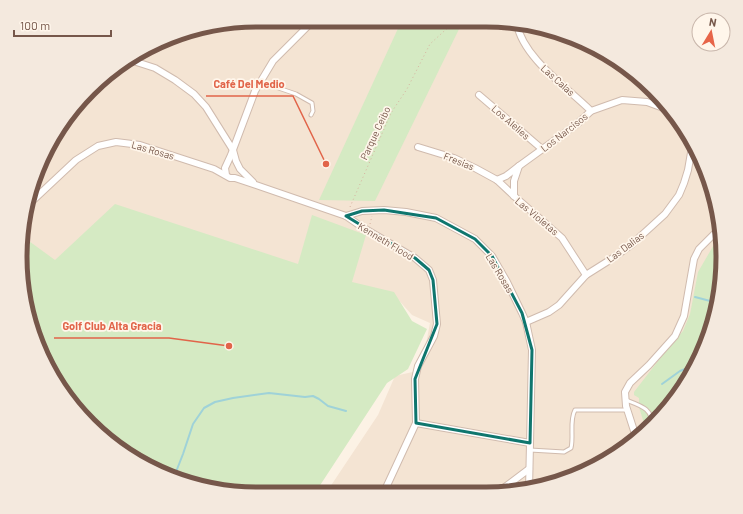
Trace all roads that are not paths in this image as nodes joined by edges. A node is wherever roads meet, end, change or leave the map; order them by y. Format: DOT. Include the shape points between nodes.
graph roads {
  1 [pos="307,27"];
  2 [pos="519,29"];
  3 [pos="136,62"];
  4 [pos="261,82"];
  5 [pos="479,95"];
  6 [pos="660,106"];
  7 [pos="592,110"];
  8 [pos="311,115"];
  9 [pos="224,136"];
  10 [pos="238,138"];
  11 [pos="418,147"];
  12 [pos="233,150"];
  13 [pos="542,150"];
  14 [pos="691,153"];
  15 [pos="226,165"];
  16 [pos="519,166"];
  17 [pos="239,167"];
  18 [pos="214,169"];
  19 [pos="226,175"];
  20 [pos="235,178"];
  21 [pos="497,180"];
  22 [pos="256,184"];
  23 [pos="514,196"];
  24 [pos="34,199"];
  25 [pos="346,216"];
  26 [pos="715,233"];
  27 [pos="586,275"];
  28 [pos="526,322"];
  29 [pos="626,400"];
  30 [pos="628,410"];
  31 [pos="651,418"];
  32 [pos="416,423"];
  33 [pos="635,432"];
  34 [pos="530,447"];
  35 [pos="529,469"];
  36 [pos="529,483"];
  37 [pos="506,486"];
  38 [pos="386,487"];
  1 -- 4 [label="street" via="273,61"];
  2 -- 7 [label="street, Las Calas" via="522,39 540,64"];
  3 -- 9 [label="street" via="155,68 194,94 206,107"];
  4 -- 8 [label="lane" via="296,94 312,103"];
  4 -- 10 [label="street" via="255,91"];
  5 -- 13 [label="street, Los Alelies"];
  6 -- 7 [label="street, Los Narcisos" via="622,100"];
  7 -- 13 [label="street, Los Narcisos"];
  9 -- 10 [label="street"];
  9 -- 12 [label="street"];
  10 -- 12 [label="street"];
  11 -- 21 [label="street, Fresias" via="454,158"];
  12 -- 15 [label="street"];
  12 -- 17 [label="street"];
  13 -- 16 [label="street, Los Narcisos"];
  14 -- 27 [label="street, Las Dalias" via="679,195 665,214 631,245"];
  15 -- 17 [label="street" via="233,162"];
  15 -- 18 [label="street"];
  15 -- 19 [label="street"];
  16 -- 21 [label="street, Los Narcisos"];
  16 -- 23 [label="street" via="514,181"];
  17 -- 20 [label="street" via="239,174"];
  17 -- 22 [label="street"];
  18 -- 19 [label="street, Las Rosas"];
  18 -- 24 [label="street, Las Rosas" via="140,145 116,142 98,146 76,160"];
  19 -- 20 [label="street"];
  20 -- 22 [label="street"];
  21 -- 23 [label="street, Las Violetas"];
  22 -- 25 [label="street"];
  23 -- 27 [label="street, Las Violetas" via="562,238"];
  25 -- 28 [label="street, Las Rosas" via="362,211 406,212 436,218 475,239 492,256"];
  25 -- 32 [label="street, Kenneth Flood" via="415,258 434,280 437,324 434,336 418,366 415,379"];
  26 -- 29 [label="street" via="699,249 694,259 684,316 675,336 630,382 625,392"];
  27 -- 28 [label="street, Las Dalias" via="559,305"];
  28 -- 34 [label="street, Las Rosas" via="532,350"];
  29 -- 30 [label="street"];
  29 -- 31 [label="lane" via="648,411"];
  30 -- 33 [label="street"];
  30 -- 34 [label="lane" via="575,410 572,415 572,448 564,452"];
  32 -- 34 [label="street"];
  32 -- 38 [label="street, Kenneth Flood"];
  34 -- 35 [label="street, Las Rosas"];
  35 -- 36 [label="street, Las Rosas"];
  35 -- 37 [label="street"];
}
